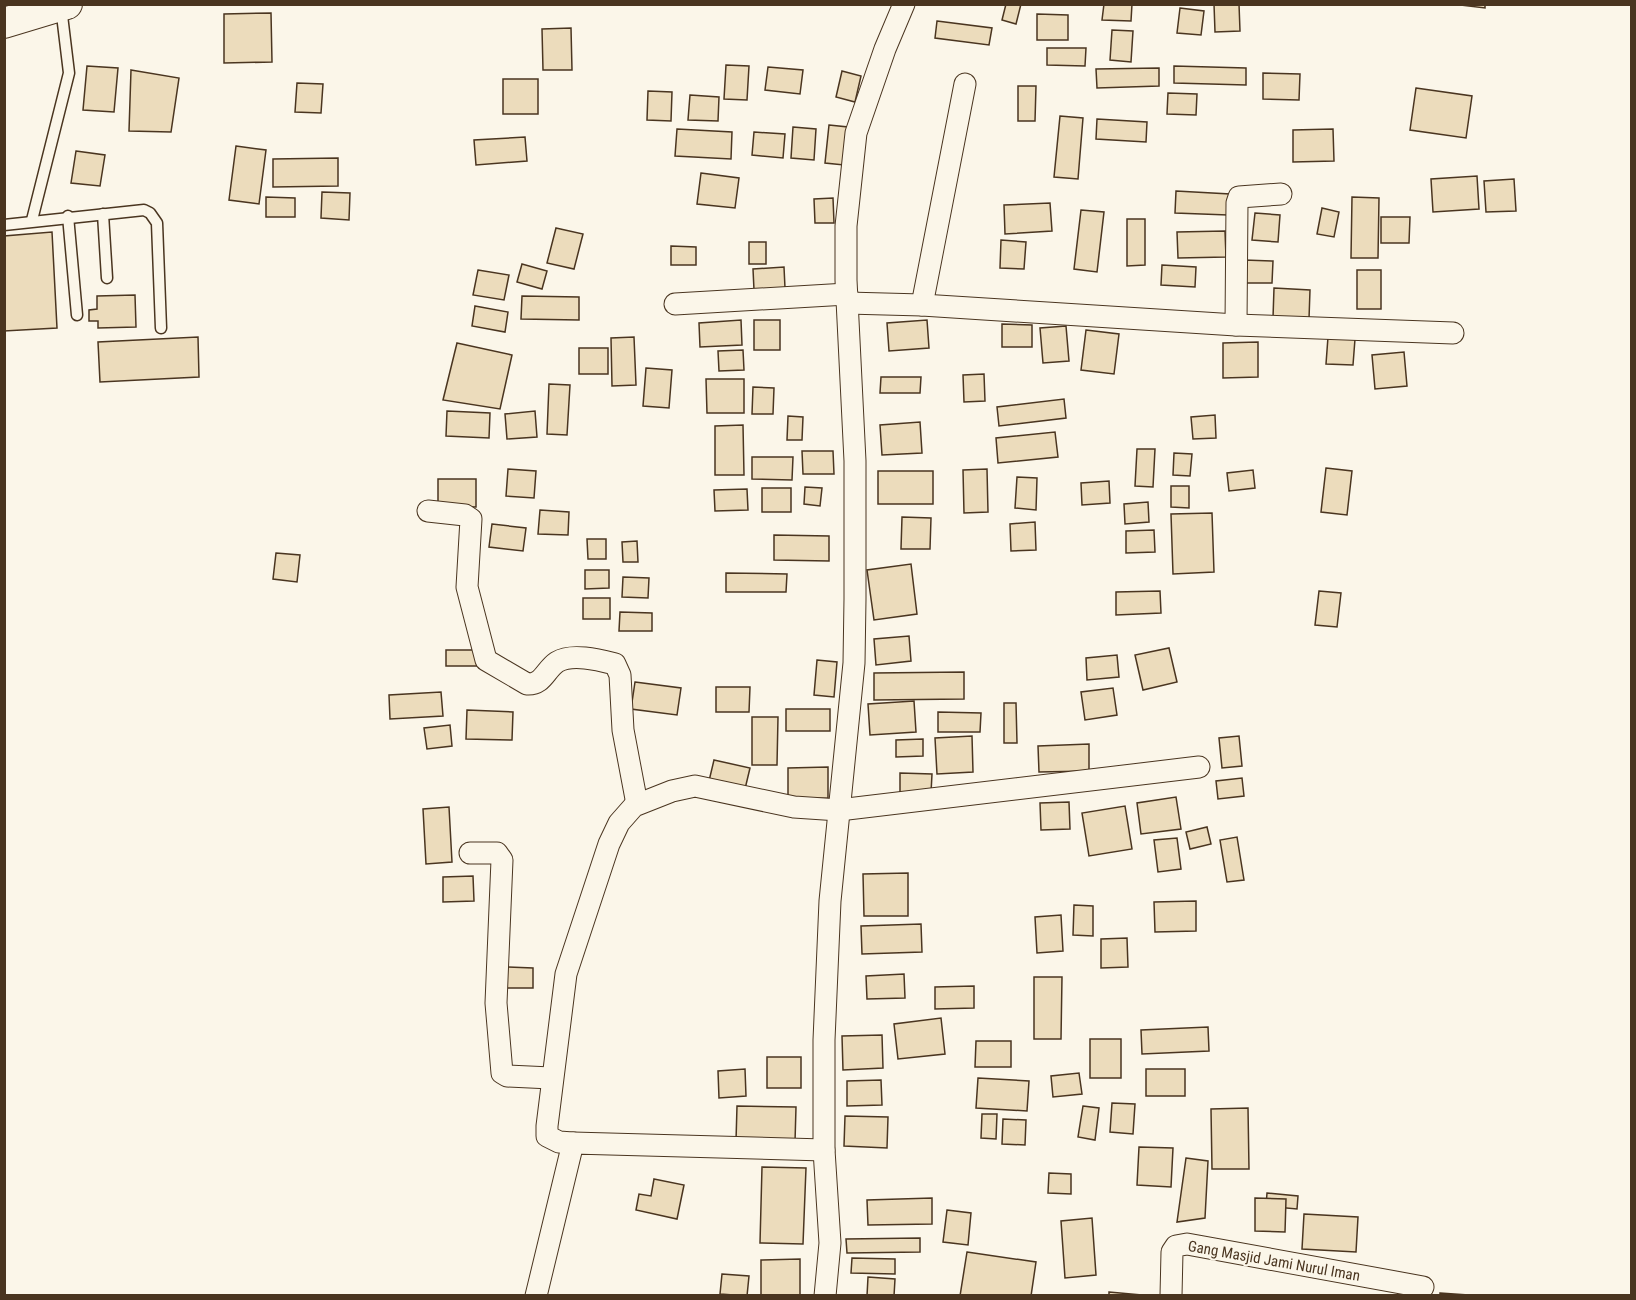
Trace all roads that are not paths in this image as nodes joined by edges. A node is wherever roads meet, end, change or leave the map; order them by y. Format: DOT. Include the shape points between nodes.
graph roads {
  1 [pos="904,4"];
  2 [pos="64,5"];
  3 [pos="11,16"];
  4 [pos="965,84"];
  5 [pos="1281,194"];
  6 [pos="103,214"];
  7 [pos="68,216"];
  8 [pos="32,220"];
  9 [pos="4,225"];
  10 [pos="107,278"];
  11 [pos="847,298"];
  12 [pos="675,304"];
  13 [pos="922,305"];
  14 [pos="77,315"];
  15 [pos="1236,325"];
  16 [pos="162,328"];
  17 [pos="1453,333"];
  18 [pos="428,511"];
  19 [pos="1198,767"];
  20 [pos="637,804"];
  21 [pos="839,810"];
  22 [pos="470,853"];
  23 [pos="551,1078"];
  24 [pos="573,1143"];
  25 [pos="824,1150"];
  26 [pos="1423,1287"];
  27 [pos="536,1296"];
  28 [pos="825,1296"];
  29 [pos="1171,1296"];
  1 -- 11 [label="street" via="856,133 846,226"];
  2 -- 3 [label="street"];
  2 -- 8 [label="lane" via="69,73"];
  4 -- 13 [label="street"];
  5 -- 15 [label="street" via="1239,196"];
  6 -- 7 [label="lane"];
  6 -- 10 [label="lane"];
  6 -- 16 [label="lane" via="144,210 157,224"];
  7 -- 8 [label="lane"];
  7 -- 14 [label="lane"];
  8 -- 9 [label="lane"];
  11 -- 12 [label="street"];
  11 -- 13 [label="street"];
  11 -- 21 [label="street" via="855,461 855,599 854,663"];
  13 -- 15 [label="street"];
  15 -- 17 [label="street"];
  18 -- 20 [label="street" via="471,519 466,579 486,660 527,684 539,682 557,662 567,658 615,664 620,675 622,730"];
  19 -- 21 [label="street"];
  20 -- 21 [label="street" via="695,786 794,807"];
  20 -- 23 [label="street" via="619,823 609,844 566,974"];
  21 -- 25 [label="street" via="830,901"];
  22 -- 23 [label="street" via="497,853 502,860 496,1003 502,1073"];
  23 -- 24 [label="street" via="547,1136"];
  24 -- 25 [label="street"];
  24 -- 27 [label="street"];
  25 -- 28 [label="street" via="830,1243"];
  26 -- 29 [label="street, Gang Masjid Jami Nurul Iman" via="1187,1244 1172,1251"];
}
